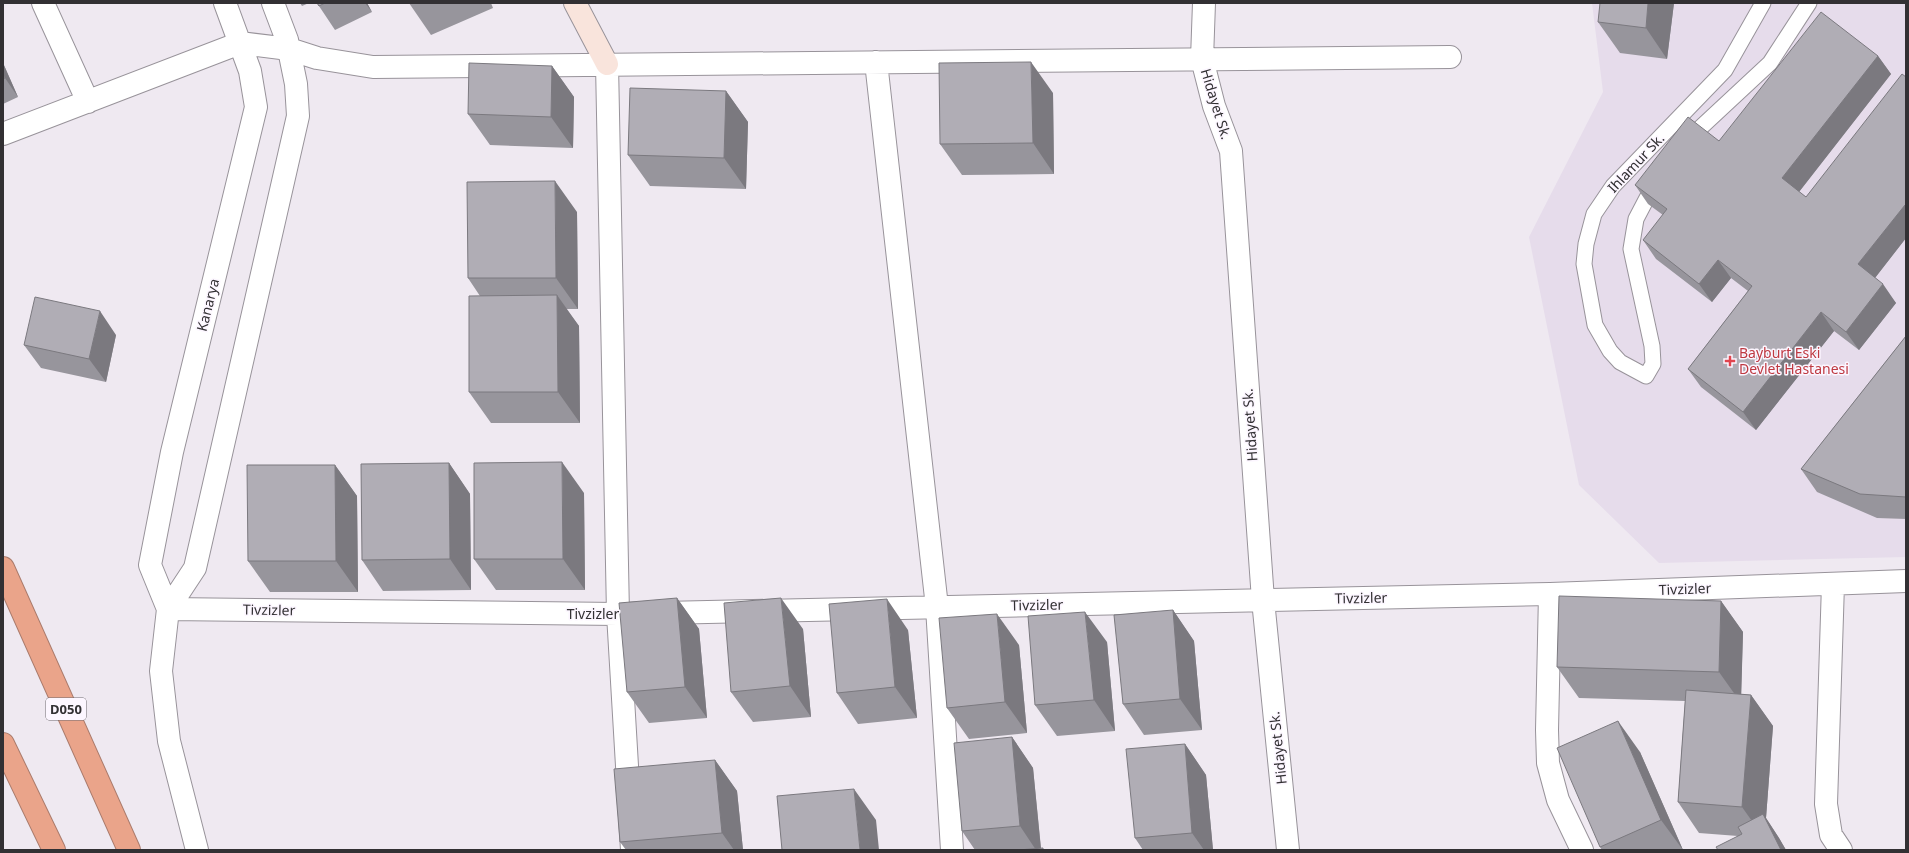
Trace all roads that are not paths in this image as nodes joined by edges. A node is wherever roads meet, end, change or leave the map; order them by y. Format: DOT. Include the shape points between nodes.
graph roads {
  1 [pos="43,3"];
  2 [pos="225,3"];
  3 [pos="273,3"];
  4 [pos="575,3"];
  5 [pos="1204,3"];
  6 [pos="1763,3"];
  7 [pos="1810,3"];
  8 [pos="240,43"];
  9 [pos="289,49"];
  10 [pos="1450,57"];
  11 [pos="1202,59"];
  12 [pos="876,62"];
  13 [pos="607,64"];
  14 [pos="88,102"];
  15 [pos="3,134"];
  16 [pos="1680,154"];
  17 [pos="1665,173"];
  18 [pos="3,568"];
  19 [pos="1906,581"];
  20 [pos="1833,584"];
  21 [pos="1550,594"];
  22 [pos="1263,600"];
  23 [pos="937,607"];
  24 [pos="168,609"];
  25 [pos="618,614"];
  26 [pos="3,744"];
  27 [pos="54,850"];
  28 [pos="129,850"];
  29 [pos="197,850"];
  30 [pos="632,850"];
  31 [pos="952,850"];
  32 [pos="1288,850"];
  33 [pos="1582,850"];
  34 [pos="1841,850"];
  1 -- 14 [label="street"];
  2 -- 8 [label="street, Kanarya"];
  3 -- 9 [label="street"];
  4 -- 13 [label="main road"];
  5 -- 11 [label="street, Hidayet Sk."];
  6 -- 17 [label="lane, Ihlamur Sk." via="1725,70 1613,186 1594,214 1584,264 1595,325 1610,351 1620,362 1646,376 1653,364 1652,346 1631,249 1632,234 1641,208"];
  7 -- 16 [label="lane" via="1770,63 1698,130"];
  8 -- 9 [label="street"];
  8 -- 14 [label="street"];
  8 -- 24 [label="street, Kanarya" via="250,71 256,107 172,452 150,565"];
  9 -- 13 [label="street" via="317,58 373,67"];
  9 -- 24 [label="street" via="296,84 298,116 195,568"];
  10 -- 11 [label="street"];
  11 -- 12 [label="street"];
  11 -- 22 [label="street, Hidayet Sk." via="1214,106 1231,151"];
  12 -- 13 [label="street"];
  12 -- 23 [label="street"];
  13 -- 25 [label="street"];
  14 -- 15 [label="street"];
  18 -- 28 [label="highway, D050"];
  19 -- 20 [label="street, Tivzizler"];
  20 -- 21 [label="street, Tivzizler"];
  20 -- 34 [label="street" via="1826,804 1831,834"];
  21 -- 22 [label="street, Tivzizler"];
  21 -- 33 [label="street" via="1548,763 1558,800"];
  22 -- 23 [label="street, Tivzizler"];
  22 -- 32 [label="street, Hidayet Sk."];
  23 -- 25 [label="street, Tivzizler"];
  23 -- 31 [label="street"];
  24 -- 25 [label="street, Tivzizler"];
  24 -- 29 [label="street" via="161,671 166,718 169,741"];
  25 -- 30 [label="street"];
  26 -- 27 [label="highway"];
}
